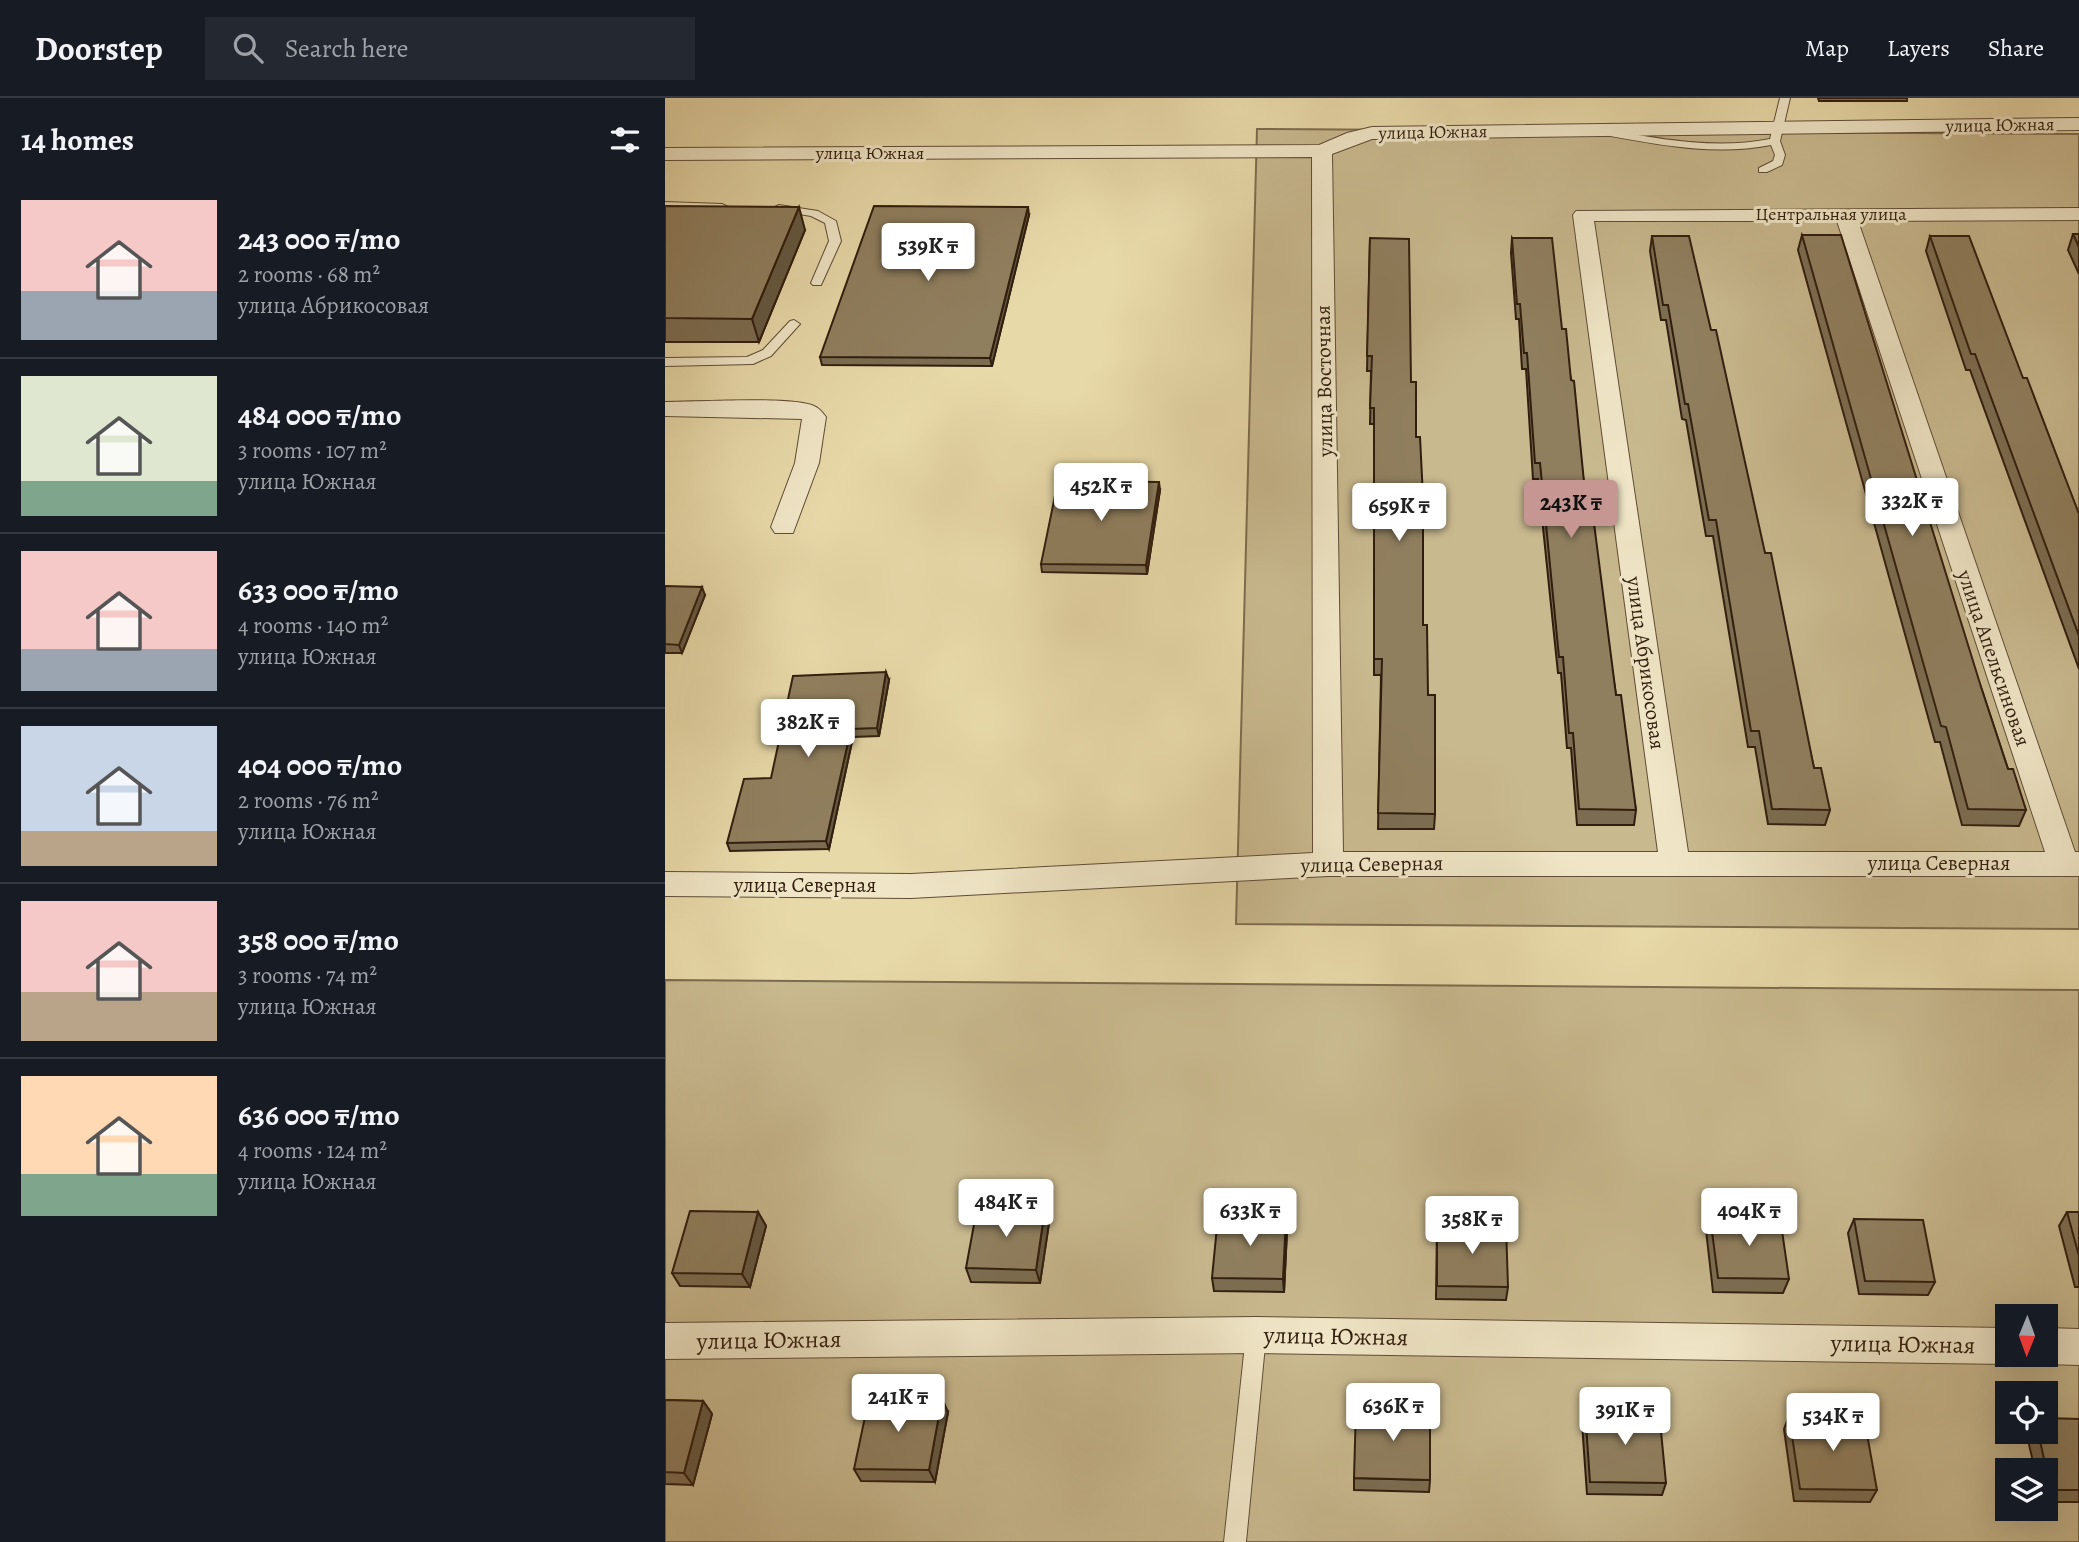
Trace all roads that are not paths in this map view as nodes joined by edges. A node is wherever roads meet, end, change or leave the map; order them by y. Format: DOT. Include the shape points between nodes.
graph roads {
  1 [pos="1785,98"];
  2 [pos="2079,124"];
  3 [pos="1777,134"];
  4 [pos="1322,150"];
  5 [pos="665,154"];
  6 [pos="1763,170"];
  7 [pos="665,205"];
  8 [pos="731,207"];
  9 [pos="768,208"];
  10 [pos="1845,214"];
  11 [pos="2079,214"];
  12 [pos="1583,215"];
  13 [pos="817,283"];
  14 [pos="794,324"];
  15 [pos="665,362"];
  16 [pos="665,409"];
  17 [pos="784,527"];
  18 [pos="1674,862"];
  19 [pos="1328,864"];
  20 [pos="2071,864"];
  21 [pos="665,884"];
  22 [pos="1256,1335"];
  23 [pos="665,1341"];
  24 [pos="1995,1346"];
  25 [pos="2058,1346"];
  26 [pos="2079,1347"];
  27 [pos="1235,1542"];
  1 -- 3 [label="lane"];
  2 -- 3 [label="street, улица Южная"];
  3 -- 4 [label="street, улица Южная" via="1592,130 1372,133"];
  3 -- 6 [label="lane" via="1778,163"];
  4 -- 5 [label="street, улица Южная"];
  4 -- 19 [label="street, улица Восточная"];
  7 -- 8 [label="lane"];
  9 -- 13 [label="lane" via="814,213 830,221 835,241"];
  10 -- 11 [label="street, Центральная улица"];
  10 -- 12 [label="street, Центральная улица"];
  10 -- 20 [label="street, улица Апельсиновая"];
  12 -- 18 [label="street, улица Абрикосовая"];
  14 -- 15 [label="lane" via="767,353 749,361"];
  16 -- 17 [label="street" via="791,410 807,411 814,417 807,463"];
  18 -- 19 [label="street, улица Северная"];
  18 -- 20 [label="street, улица Северная"];
  19 -- 21 [label="street, улица Северная" via="911,886"];
  22 -- 23 [label="street, улица Южная"];
  22 -- 24 [label="street, улица Южная"];
  22 -- 27 [label="lane"];
  25 -- 26 [label="street"];
}
